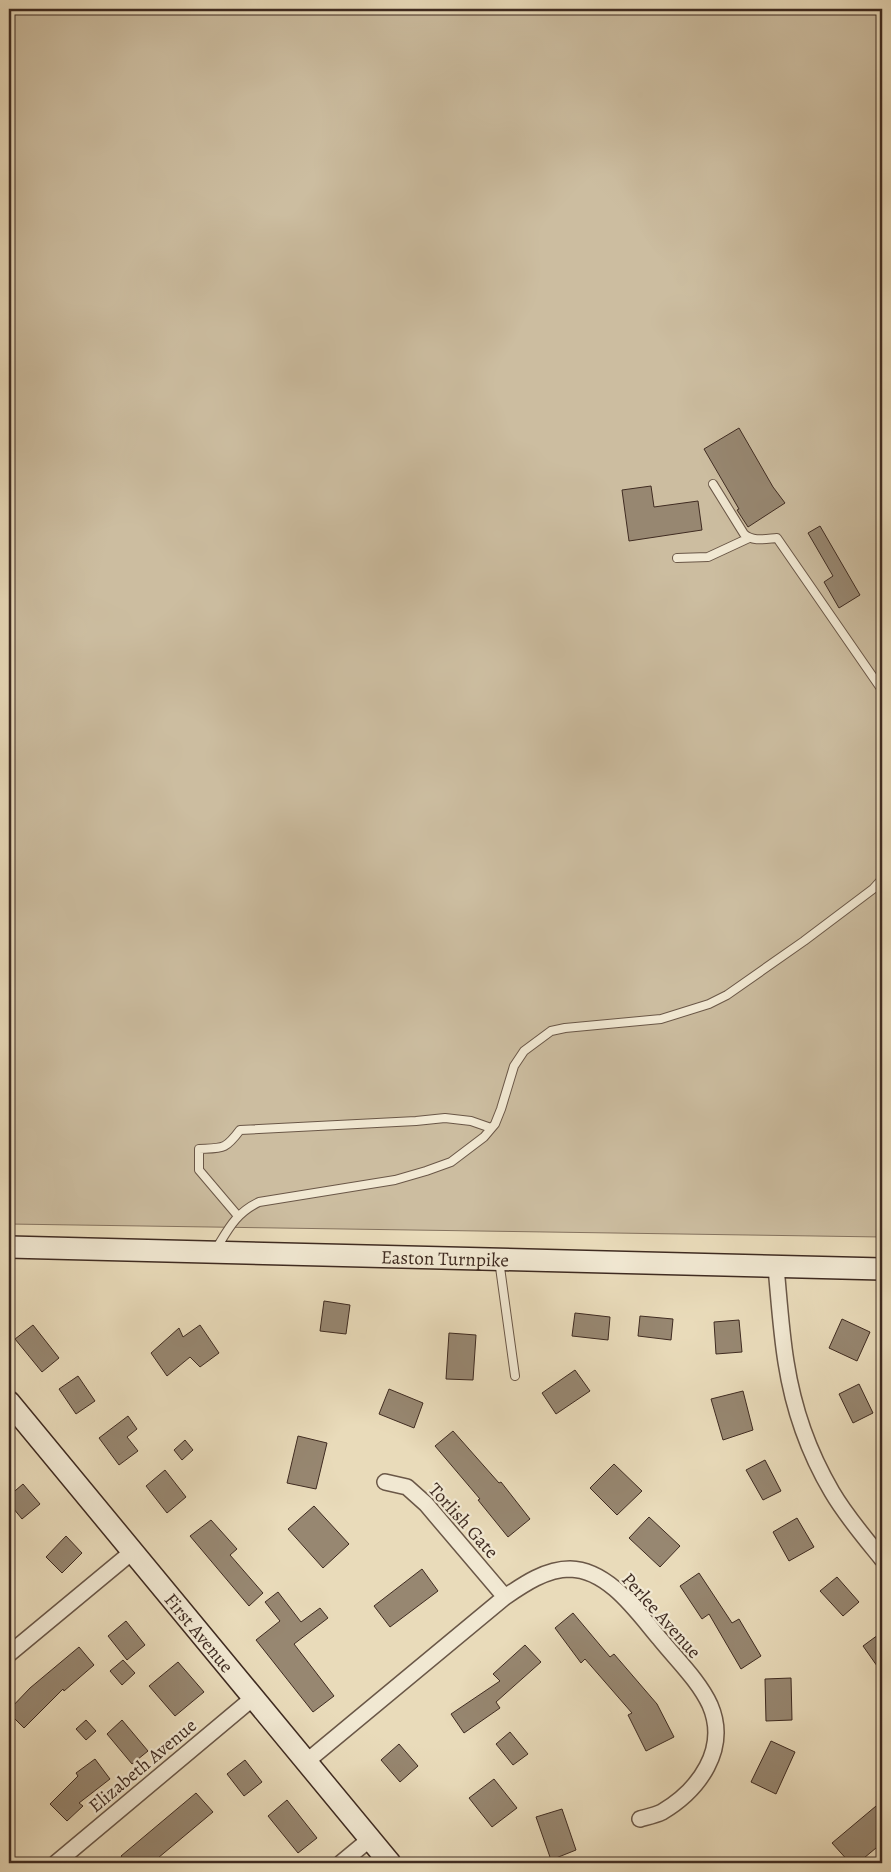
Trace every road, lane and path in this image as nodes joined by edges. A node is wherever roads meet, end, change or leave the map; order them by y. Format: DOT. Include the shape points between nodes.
graph roads {
  1 [pos="713,484"];
  2 [pos="749,538"];
  3 [pos="677,558"];
  4 [pos="882,690"];
  5 [pos="882,879"];
  6 [pos="491,1128"];
  7 [pos="238,1216"];
  8 [pos="9,1247"];
  9 [pos="214,1253"];
  10 [pos="499,1260"];
  11 [pos="776,1267"];
  12 [pos="882,1269"];
  13 [pos="515,1376"];
  14 [pos="12,1414"];
  15 [pos="385,1482"];
  16 [pos="132,1552"];
  17 [pos="882,1559"];
  18 [pos="505,1597"];
  19 [pos="9,1654"];
  20 [pos="253,1698"];
  21 [pos="306,1762"];
  22 [pos="640,1819"];
  23 [pos="370,1839"];
  24 [pos="56,1863"];
  25 [pos="341,1863"];
  26 [pos="390,1863"];
  1 -- 2 [label="lane"];
  2 -- 3 [label="lane" via="708,557"];
  2 -- 4 [label="lane" via="777,538"];
  5 -- 6 [label="lane" via="804,941 709,1004 661,1020 551,1031 524,1051 514,1066 501,1109"];
  6 -- 7 [label="lane" via="450,1162 426,1172 259,1202 245,1208"];
  6 -- 7 [label="lane" via="458,1118 445,1118 240,1130 224,1148 199,1149 199,1170"];
  7 -- 9 [label="lane"];
  8 -- 9 [label="main road, Easton Turnpike"];
  9 -- 10 [label="main road, Easton Turnpike"];
  10 -- 11 [label="main road, Easton Turnpike"];
  10 -- 13 [label="lane"];
  11 -- 12 [label="main road, Easton Turnpike"];
  11 -- 17 [label="street" via="786,1363 796,1407 810,1446 832,1492"];
  14 -- 16 [label="main road, First Avenue"];
  15 -- 18 [label="street, Torlish Gate" via="407,1487 426,1504"];
  16 -- 19 [label="street"];
  16 -- 20 [label="main road, First Avenue"];
  18 -- 21 [label="street, Perlee Avenue"];
  18 -- 22 [label="street, Perlee Avenue" via="529,1581 550,1573 570,1569 593,1575 613,1587 634,1608 698,1686 710,1706 716,1732 713,1756 703,1775 682,1797 661,1812"];
  20 -- 21 [label="main road, First Avenue"];
  20 -- 24 [label="street, Elizabeth Avenue"];
  21 -- 23 [label="main road, First Avenue"];
  23 -- 25 [label="street"];
  23 -- 26 [label="main road, First Avenue"];
}
